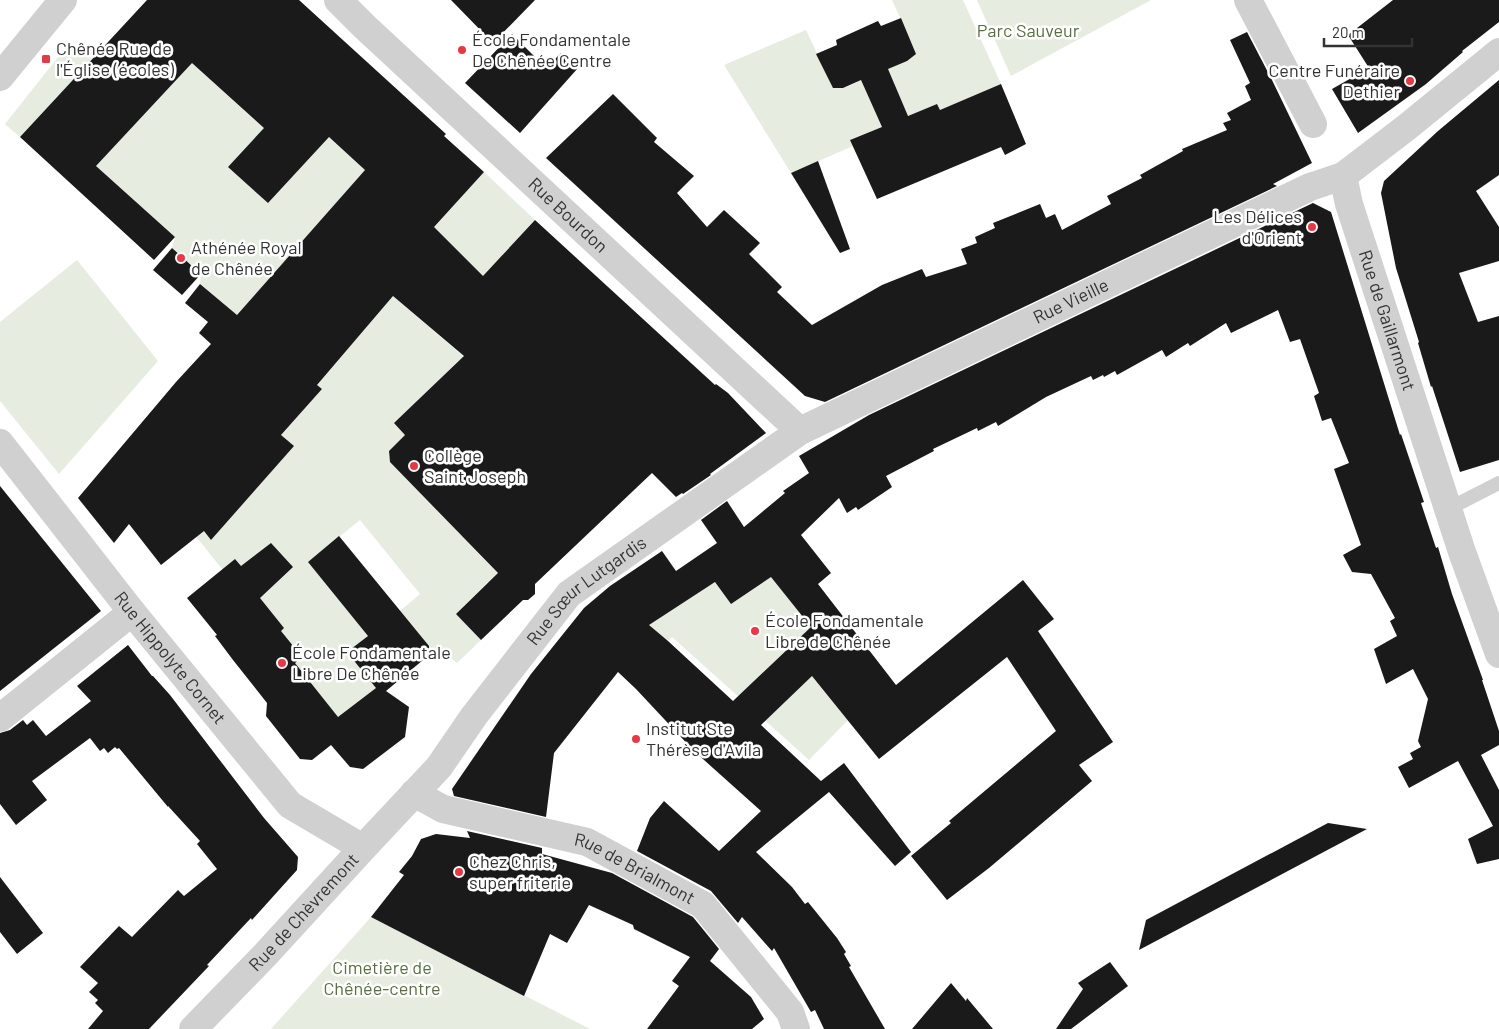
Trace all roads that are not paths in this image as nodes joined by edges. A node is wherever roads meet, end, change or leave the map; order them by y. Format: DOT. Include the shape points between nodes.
graph roads {
  1 [pos="63,0"];
  2 [pos="338,0"];
  3 [pos="1248,0"];
  4 [pos="1499,52"];
  5 [pos="0,77"];
  6 [pos="1314,124"];
  7 [pos="1343,176"];
  8 [pos="800,431"];
  9 [pos="0,443"];
  10 [pos="1499,483"];
  11 [pos="1448,509"];
  12 [pos="132,612"];
  13 [pos="1499,654"];
  14 [pos="0,718"];
  15 [pos="414,793"];
  16 [pos="363,848"];
  17 [pos="193,1029"];
  18 [pos="796,1029"];
  1 -- 5 [label="street"];
  2 -- 8 [label="street, Rue Bourdon"];
  3 -- 6 [label="street"];
  4 -- 7 [label="street"];
  7 -- 8 [label="street, Rue Vieille" via="1310,187"];
  7 -- 11 [label="street, Rue de Gaillarmont"];
  8 -- 15 [label="street, Rue Sœur Lutgardis" via="569,594 474,716 439,767"];
  9 -- 12 [label="street, Rue Hippolyte Cornet"];
  10 -- 11 [label="lane"];
  11 -- 13 [label="street, Rue de Gaillarmont"];
  12 -- 14 [label="street"];
  12 -- 16 [label="street, Rue Hippolyte Cornet" via="290,806"];
  15 -- 16 [label="street, Rue de Chèvremont"];
  15 -- 18 [label="street, Rue de Brialmont" via="443,809 587,842 703,905 790,1012"];
  16 -- 17 [label="street, Rue de Chèvremont"];
}
